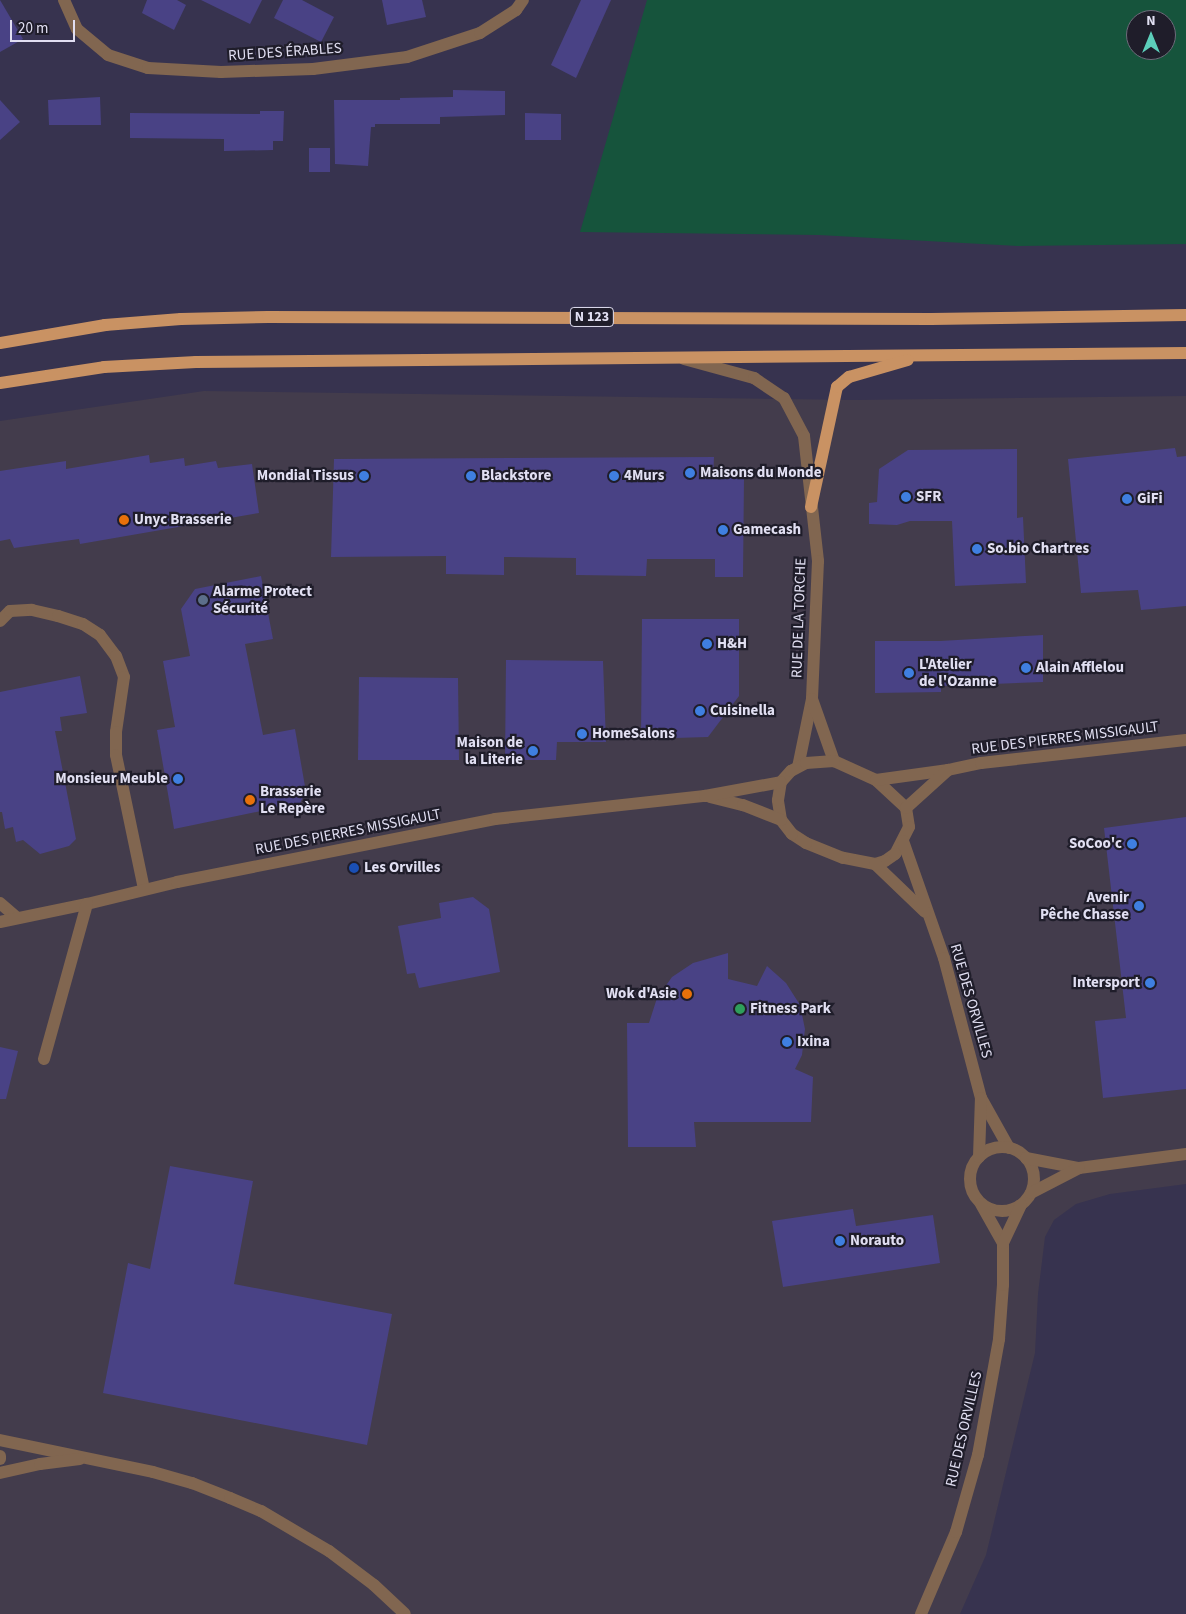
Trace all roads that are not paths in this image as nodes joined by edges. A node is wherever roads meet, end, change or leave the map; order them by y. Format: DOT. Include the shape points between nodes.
graph roads {
  1 [pos="64,0"];
  2 [pos="523,0"];
  3 [pos="1186,315"];
  4 [pos="0,343"];
  5 [pos="1186,353"];
  6 [pos="674,356"];
  7 [pos="926,356"];
  8 [pos="2,383"];
  9 [pos="811,507"];
  10 [pos="0,621"];
  11 [pos="812,699"];
  12 [pos="1186,740"];
  13 [pos="834,761"];
  14 [pos="798,767"];
  15 [pos="948,770"];
  16 [pos="876,780"];
  17 [pos="781,782"];
  18 [pos="705,796"];
  19 [pos="906,808"];
  20 [pos="781,820"];
  21 [pos="903,841"];
  22 [pos="875,864"];
  23 [pos="144,889"];
  24 [pos="0,903"];
  25 [pos="88,904"];
  26 [pos="927,914"];
  27 [pos="18,918"];
  28 [pos="0,922"];
  29 [pos="44,1059"];
  30 [pos="981,1098"];
  31 [pos="1009,1148"];
  32 [pos="1186,1154"];
  33 [pos="979,1157"];
  34 [pos="1026,1158"];
  35 [pos="1079,1168"];
  36 [pos="1031,1193"];
  37 [pos="981,1204"];
  38 [pos="1021,1205"];
  39 [pos="1003,1243"];
  40 [pos="0,1440"];
  41 [pos="87,1458"];
  42 [pos="0,1473"];
  43 [pos="405,1614"];
  44 [pos="920,1614"];
  1 -- 2 [label="street, RUE DES ÉRABLES" via="77,29 108,55 148,68 221,72 313,69 407,57 480,33 516,10"];
  3 -- 4 [label="main road, N 123" via="931,319 181,319 105,325"];
  5 -- 7 [label="main road"];
  6 -- 7 [label="main road"];
  6 -- 8 [label="main road" via="196,362 104,367"];
  6 -- 9 [label="street, RUE DE LA TORCHE" via="754,378 784,398 804,436"];
  7 -- 9 [label="main road" via="849,377 837,387"];
  9 -- 11 [label="street, RUE DE LA TORCHE" via="818,561"];
  10 -- 23 [label="street" via="10,611 32,610 58,616 83,624 100,635 116,656 124,677 116,755"];
  11 -- 13 [label="street"];
  11 -- 14 [label="street"];
  12 -- 15 [label="street, RUE DES PIERRES MISSIGAULT" via="981,763"];
  13 -- 14 [label="street" via="806,763"];
  13 -- 16 [label="street"];
  14 -- 17 [label="street"];
  15 -- 16 [label="street, RUE DES PIERRES MISSIGAULT"];
  15 -- 19 [label="street"];
  16 -- 19 [label="street"];
  17 -- 18 [label="street, RUE DES PIERRES MISSIGAULT"];
  17 -- 20 [label="street" via="778,800"];
  18 -- 20 [label="street, RUE DES PIERRES MISSIGAULT" via="743,805"];
  18 -- 23 [label="street, RUE DES PIERRES MISSIGAULT" via="496,819"];
  19 -- 21 [label="street" via="909,827"];
  20 -- 22 [label="street" via="792,834 806,843 843,858"];
  21 -- 22 [label="street" via="895,854"];
  21 -- 26 [label="street, RUE DES ORVILLES"];
  22 -- 26 [label="street, RUE DES ORVILLES"];
  23 -- 25 [label="street, RUE DES PIERRES MISSIGAULT"];
  24 -- 27 [label="street"];
  25 -- 27 [label="street, RUE DES PIERRES MISSIGAULT"];
  25 -- 29 [label="street"];
  26 -- 30 [label="street, RUE DES ORVILLES" via="944,958"];
  27 -- 28 [label="street, RUE DES PIERRES MISSIGAULT"];
  30 -- 31 [label="street, RUE DES ORVILLES"];
  30 -- 33 [label="street, RUE DES ORVILLES"];
  31 -- 33 [label="street" via="993,1149"];
  31 -- 34 [label="street"];
  32 -- 35 [label="street"];
  33 -- 37 [label="street" via="973,1164 970,1183"];
  34 -- 35 [label="street"];
  34 -- 36 [label="street" via="1033,1171"];
  35 -- 36 [label="street"];
  36 -- 38 [label="street"];
  37 -- 38 [label="street" via="997,1211"];
  37 -- 39 [label="street, RUE DES ORVILLES"];
  38 -- 39 [label="street, RUE DES ORVILLES"];
  39 -- 44 [label="street, RUE DES ORVILLES" via="999,1339 978,1455 956,1532"];
  40 -- 41 [label="street"];
  41 -- 42 [label="street"];
  41 -- 43 [label="street" via="185,1481 261,1511 329,1551 374,1585"];
}
